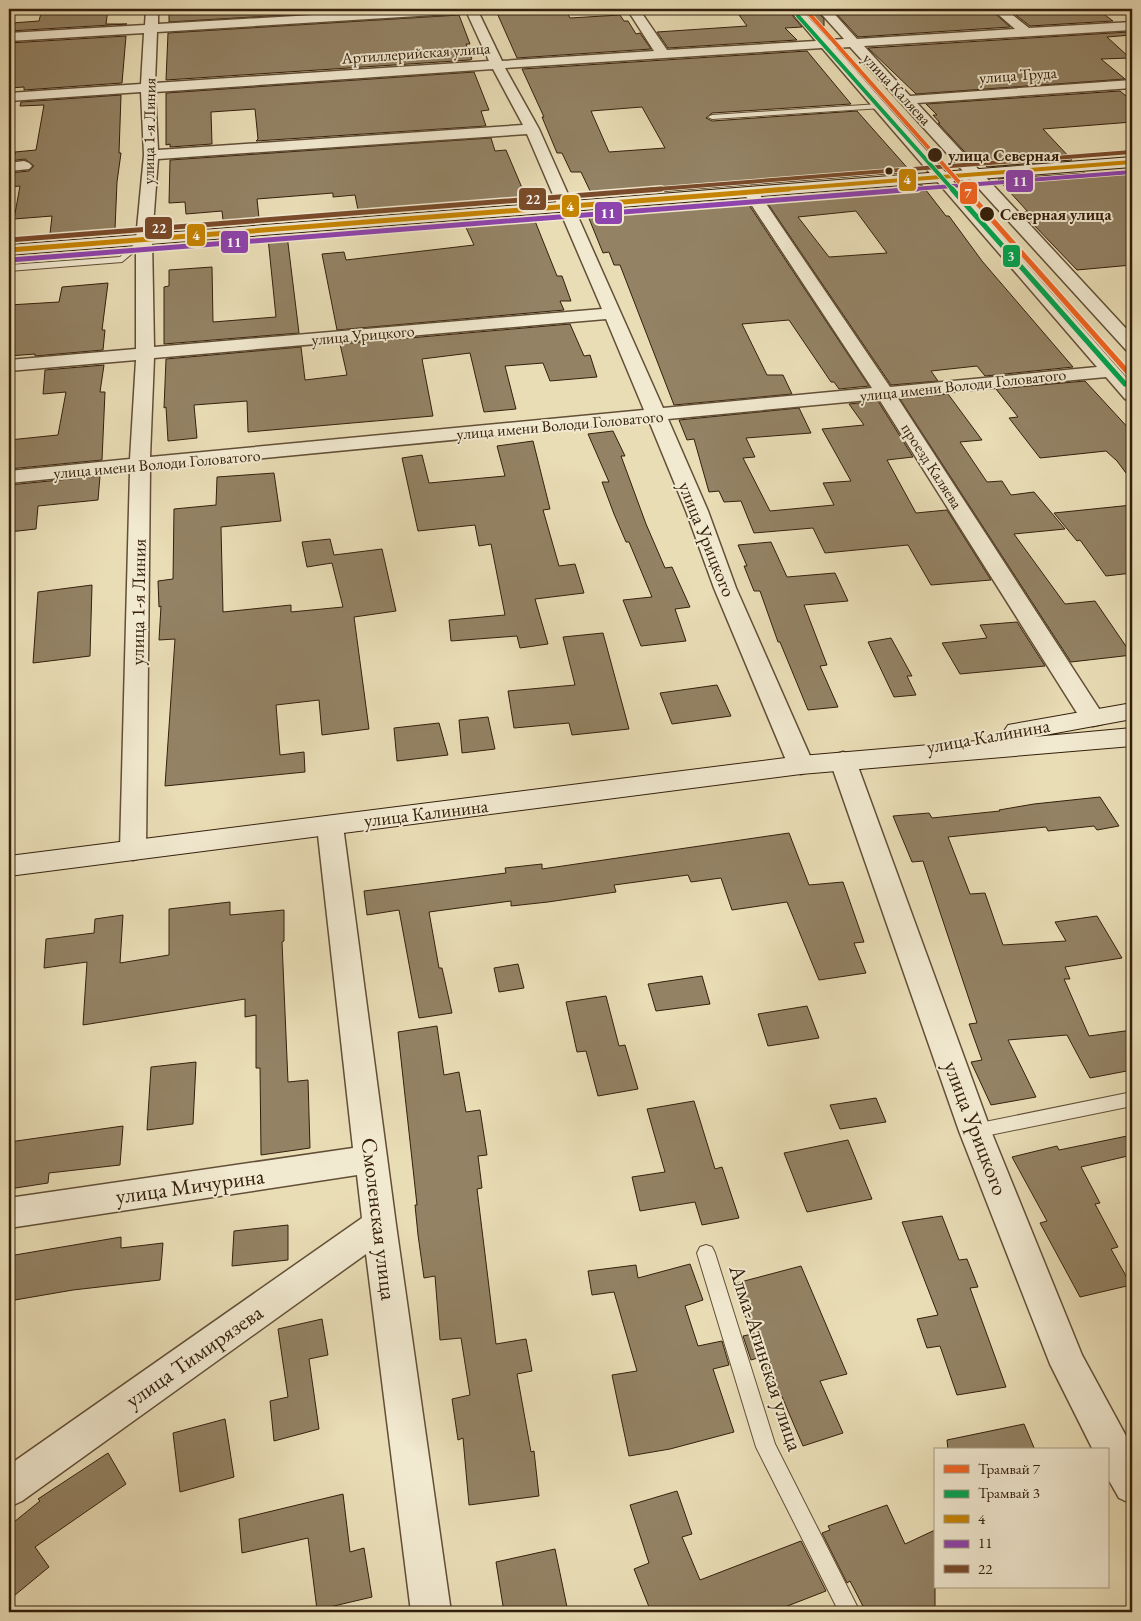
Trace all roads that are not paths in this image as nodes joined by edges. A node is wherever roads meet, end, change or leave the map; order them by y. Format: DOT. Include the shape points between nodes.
graph roads {
  1 [pos="152,9"];
  2 [pos="633,9"];
  3 [pos="795,9"];
  4 [pos="823,9"];
  5 [pos="998,9"];
  6 [pos="1132,26"];
  7 [pos="153,28"];
  8 [pos="1027,33"];
  9 [pos="9,37"];
  10 [pos="855,44"];
  11 [pos="826,45"];
  12 [pos="663,54"];
  13 [pos="497,65"];
  14 [pos="1132,84"];
  15 [pos="148,88"];
  16 [pos="9,97"];
  17 [pos="907,100"];
  18 [pos="879,106"];
  19 [pos="712,117"];
  20 [pos="532,129"];
  21 [pos="151,155"];
  22 [pos="1132,162"];
  23 [pos="24,166"];
  24 [pos="9,167"];
  25 [pos="976,174"];
  26 [pos="942,176"];
  27 [pos="751,192"];
  28 [pos="565,206"];
  29 [pos="144,239"];
  30 [pos="9,250"];
  31 [pos="9,268"];
  32 [pos="611,313"];
  33 [pos="1132,346"];
  34 [pos="145,353"];
  35 [pos="9,365"];
  36 [pos="1111,371"];
  37 [pos="885,393"];
  38 [pos="1132,395"];
  39 [pos="656,416"];
  40 [pos="140,465"];
  41 [pos="9,477"];
  42 [pos="1132,711"];
  43 [pos="1093,718"];
  44 [pos="1132,738"];
  45 [pos="843,760"];
  46 [pos="801,765"];
  47 [pos="330,826"];
  48 [pos="133,850"];
  49 [pos="9,866"];
  50 [pos="1132,1099"];
  51 [pos="975,1131"];
  52 [pos="371,1159"];
  53 [pos="9,1213"];
  54 [pos="379,1224"];
  55 [pos="706,1252"];
  56 [pos="1132,1485"];
  57 [pos="9,1488"];
  58 [pos="431,1612"];
  59 [pos="850,1612"];
  1 -- 7 [label="street, улица 1-я Линия"];
  2 -- 12 [label="street"];
  3 -- 11 [label="street, улица Каляева"];
  4 -- 10 [label="street, улица Каляева"];
  5 -- 8 [label="street"];
  6 -- 8 [label="street"];
  7 -- 9 [label="street"];
  7 -- 13 [label="street, улица Урицкого" via="471,9"];
  7 -- 15 [label="street, улица 1-я Линия"];
  8 -- 10 [label="street"];
  10 -- 11 [label="street, Артиллерийская улица"];
  10 -- 17 [label="street, улица Каляева"];
  11 -- 12 [label="street, Артиллерийская улица"];
  11 -- 18 [label="street, улица Каляева"];
  12 -- 13 [label="street, Артиллерийская улица"];
  13 -- 15 [label="street, Артиллерийская улица"];
  13 -- 20 [label="street, улица Урицкого"];
  14 -- 17 [label="street, улица Труда"];
  15 -- 16 [label="street, Артиллерийская улица"];
  15 -- 21 [label="street, улица 1-я Линия"];
  17 -- 25 [label="street, улица Каляева"];
  18 -- 19 [label="lane, улица Каляева"];
  18 -- 26 [label="street, улица Каляева"];
  20 -- 21 [label="street"];
  20 -- 28 [label="street, улица Урицкого"];
  21 -- 29 [label="street, улица 1-я Линия"];
  22 -- 25 [label="main road"];
  23 -- 24 [label="street"];
  25 -- 26 [label="main road"];
  25 -- 33 [label="street, улица Каляева"];
  26 -- 27 [label="main road"];
  26 -- 36 [label="street, улица Каляева"];
  27 -- 28 [label="main road"];
  27 -- 37 [label="street, проезд Каляева"];
  28 -- 29 [label="main road"];
  28 -- 32 [label="street, улица Урицкого"];
  29 -- 30 [label="main road"];
  29 -- 31 [label="lane" via="122,259"];
  29 -- 34 [label="street, улица 1-я Линия"];
  32 -- 34 [label="street, улица Урицкого"];
  32 -- 39 [label="street, улица Урицкого"];
  34 -- 35 [label="street"];
  34 -- 40 [label="street, улица 1-я Линия"];
  36 -- 37 [label="street, улица имени Володи Головатого"];
  36 -- 38 [label="street, улица Каляева"];
  37 -- 39 [label="street, улица имени Володи Головатого"];
  37 -- 43 [label="street, проезд Каляева"];
  39 -- 40 [label="street, улица имени Володи Головатого"];
  39 -- 46 [label="street, улица Урицкого"];
  40 -- 41 [label="street, улица имени Володи Головатого"];
  40 -- 48 [label="street, улица 1-я Линия"];
  42 -- 43 [label="main road, улица Калинина"];
  43 -- 45 [label="main road, улица Калинина"];
  44 -- 45 [label="main road, улица Калинина"];
  45 -- 46 [label="main road, улица Калинина"];
  45 -- 51 [label="street, улица Урицкого"];
  46 -- 47 [label="main road, улица Калинина"];
  47 -- 48 [label="main road, улица Калинина"];
  47 -- 52 [label="street, Смоленская улица"];
  48 -- 49 [label="main road, улица Калинина"];
  50 -- 51 [label="lane"];
  51 -- 56 [label="street, улица Урицкого" via="1068,1364"];
  52 -- 53 [label="street, улица Мичурина"];
  52 -- 54 [label="street, Смоленская улица"];
  54 -- 57 [label="street, улица Тимирязева"];
  54 -- 58 [label="street, Смоленская улица"];
  55 -- 59 [label="lane, Алма-Атинская улица" via="766,1448"];
}
